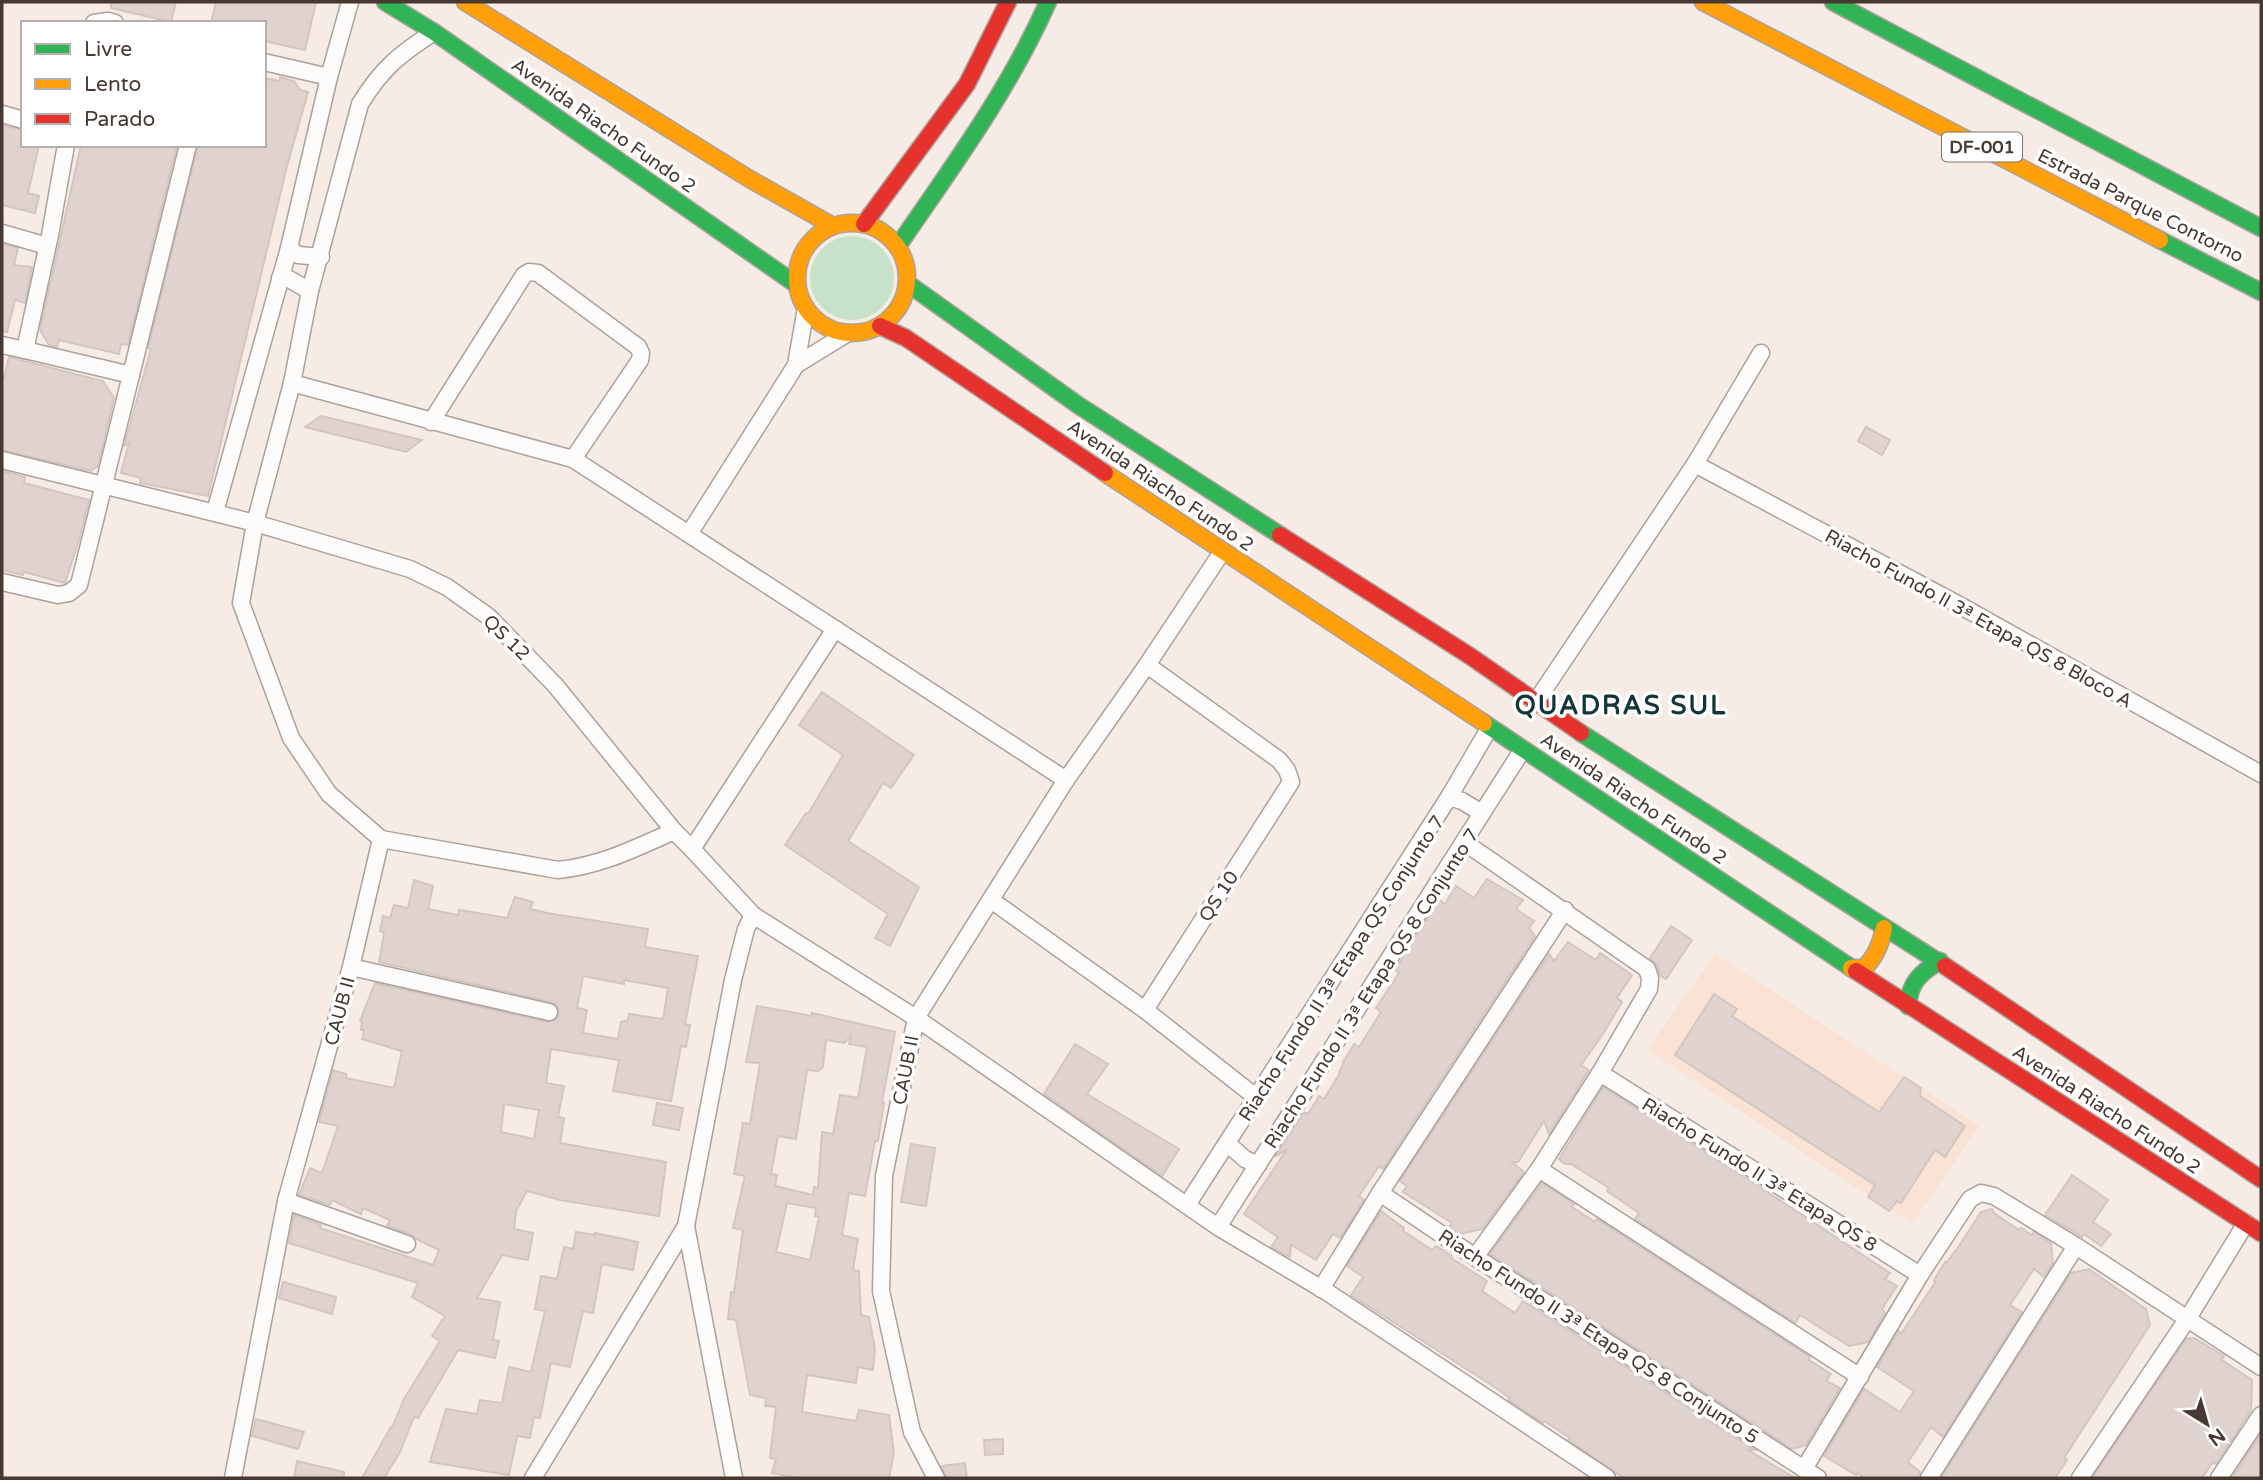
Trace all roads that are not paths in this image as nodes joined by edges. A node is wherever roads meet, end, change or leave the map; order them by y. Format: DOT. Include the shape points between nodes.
graph roads {
  1 [pos="350,2"];
  2 [pos="385,2"];
  3 [pos="465,2"];
  4 [pos="1008,2"];
  5 [pos="1048,2"];
  6 [pos="1703,2"];
  7 [pos="1833,2"];
  8 [pos="435,32"];
  9 [pos="266,62"];
  10 [pos="328,77"];
  11 [pos="2,114"];
  12 [pos="21,119"];
  13 [pos="65,147"];
  14 [pos="188,147"];
  15 [pos="864,224"];
  16 [pos="833,226"];
  17 [pos="2261,228"];
  18 [pos="2,233"];
  19 [pos="47,246"];
  20 [pos="898,246"];
  21 [pos="289,248"];
  22 [pos="321,257"];
  23 [pos="280,278"];
  24 [pos="907,284"];
  25 [pos="797,285"];
  26 [pos="310,291"];
  27 [pos="2261,292"];
  28 [pos="806,308"];
  29 [pos="880,326"];
  30 [pos="848,333"];
  31 [pos="2,345"];
  32 [pos="24,350"];
  33 [pos="1761,354"];
  34 [pos="796,365"];
  35 [pos="131,375"];
  36 [pos="292,383"];
  37 [pos="431,422"];
  38 [pos="573,459"];
  39 [pos="2,460"];
  40 [pos="1695,464"];
  41 [pos="103,484"];
  42 [pos="215,512"];
  43 [pos="255,523"];
  44 [pos="689,534"];
  45 [pos="1223,552"];
  46 [pos="2,582"];
  47 [pos="835,629"];
  48 [pos="1147,666"];
  49 [pos="1535,703"];
  50 [pos="1490,727"];
  51 [pos="1523,749"];
  52 [pos="2261,774"];
  53 [pos="1066,780"];
  54 [pos="1449,797"];
  55 [pos="1482,813"];
  56 [pos="674,831"];
  57 [pos="381,839"];
  58 [pos="1464,842"];
  59 [pos="692,849"];
  60 [pos="991,900"];
  61 [pos="1564,910"];
  62 [pos="753,915"];
  63 [pos="1884,928"];
  64 [pos="1940,961"];
  65 [pos="351,967"];
  66 [pos="1851,968"];
  67 [pos="1908,1006"];
  68 [pos="1145,1010"];
  69 [pos="548,1012"];
  70 [pos="916,1018"];
  71 [pos="1600,1073"];
  72 [pos="1257,1098"];
  73 [pos="1228,1144"];
  74 [pos="1258,1165"];
  75 [pos="1539,1169"];
  76 [pos="2259,1174"];
  77 [pos="1380,1193"];
  78 [pos="286,1201"];
  79 [pos="1187,1205"];
  80 [pos="2246,1223"];
  81 [pos="686,1226"];
  82 [pos="1218,1227"];
  83 [pos="2261,1233"];
  84 [pos="407,1244"];
  85 [pos="2076,1246"];
  86 [pos="1475,1257"];
  87 [pos="1920,1275"];
  88 [pos="1321,1289"];
  89 [pos="2188,1318"];
  90 [pos="2261,1367"];
  91 [pos="1860,1377"];
  92 [pos="2261,1415"];
  93 [pos="1811,1474"];
  94 [pos="233,1478"];
  95 [pos="533,1478"];
  96 [pos="734,1478"];
  97 [pos="936,1478"];
  98 [pos="1607,1478"];
  99 [pos="1929,1478"];
  100 [pos="2080,1478"];
  101 [pos="2219,1478"];
  1 -- 10 [label="street"];
  2 -- 8 [label="main road, Avenida Riacho Fundo 2"];
  3 -- 16 [label="main road, Avenida Riacho Fundo 2"];
  4 -- 15 [label="main road" via="967,84"];
  5 -- 20 [label="main road" via="1000,97"];
  6 -- 27 [label="main road, Estrada Parque Contorno / DF-001"];
  7 -- 17 [label="main road, Estrada Parque Contorno / DF-001"];
  8 -- 22 [label="street" via="400,54 374,80 360,104"];
  8 -- 25 [label="main road, Avenida Riacho Fundo 2"];
  9 -- 10 [label="street"];
  10 -- 21 [label="street"];
  11 -- 12 [label="street"];
  13 -- 19 [label="street"];
  14 -- 35 [label="street"];
  15 -- 16 [label="main road"];
  15 -- 20 [label="main road" via="877,228"];
  16 -- 25 [label="main road" via="805,250"];
  18 -- 19 [label="street"];
  19 -- 32 [label="street"];
  20 -- 24 [label="main road"];
  21 -- 22 [label="street"];
  21 -- 23 [label="street"];
  22 -- 26 [label="street"];
  23 -- 26 [label="street"];
  23 -- 42 [label="street"];
  24 -- 29 [label="main road" via="903,300"];
  24 -- 49 [label="main road, Avenida Riacho Fundo 2" via="1078,405 1470,656"];
  25 -- 28 [label="main road"];
  26 -- 36 [label="street"];
  28 -- 30 [label="main road" via="817,321"];
  28 -- 34 [label="street"];
  29 -- 30 [label="main road"];
  29 -- 45 [label="main road, Avenida Riacho Fundo 2" via="906,338"];
  30 -- 34 [label="street"];
  31 -- 32 [label="street"];
  32 -- 35 [label="street"];
  33 -- 40 [label="street"];
  34 -- 44 [label="street"];
  35 -- 41 [label="street"];
  36 -- 37 [label="street"];
  36 -- 43 [label="street"];
  37 -- 38 [label="street"];
  37 -- 38 [label="street" via="524,275 538,273 641,353"];
  38 -- 44 [label="street"];
  39 -- 41 [label="street, QS 12"];
  40 -- 49 [label="street"];
  40 -- 52 [label="street, Riacho Fundo II 3ª Etapa QS 8 Bloco A"];
  41 -- 42 [label="street, QS 12"];
  41 -- 46 [label="street" via="79,585 58,595"];
  42 -- 43 [label="street, QS 12"];
  43 -- 56 [label="street, QS 12" via="410,569 447,587 489,617 555,685"];
  43 -- 57 [label="street" via="241,603 291,738 329,794"];
  44 -- 47 [label="street"];
  45 -- 48 [label="street"];
  45 -- 50 [label="main road, Avenida Riacho Fundo 2"];
  47 -- 53 [label="street"];
  47 -- 59 [label="street"];
  48 -- 53 [label="street"];
  48 -- 68 [label="street, QS 10" via="1279,760 1291,782"];
  49 -- 63 [label="main road, Avenida Riacho Fundo 2"];
  50 -- 51 [label="main road, Avenida Riacho Fundo 2"];
  50 -- 54 [label="street, Riacho Fundo II 3ª Etapa QS Conjunto 7"];
  51 -- 55 [label="street, Riacho Fundo II 3ª Etapa QS 8 Conjunto 7"];
  51 -- 66 [label="main road, Avenida Riacho Fundo 2"];
  53 -- 60 [label="street"];
  54 -- 55 [label="street"];
  54 -- 72 [label="street, Riacho Fundo II 3ª Etapa QS Conjunto 7"];
  55 -- 58 [label="street, Riacho Fundo II 3ª Etapa QS 8 Conjunto 7"];
  56 -- 57 [label="street" via="613,858 558,870"];
  56 -- 59 [label="street, QS 12"];
  57 -- 65 [label="street, CAUB II"];
  58 -- 61 [label="street"];
  58 -- 74 [label="street, Riacho Fundo II 3ª Etapa QS 8 Conjunto 7"];
  59 -- 62 [label="street, QS 12"];
  60 -- 68 [label="street"];
  60 -- 70 [label="street"];
  61 -- 71 [label="street" via="1647,969 1650,978 1649,989"];
  61 -- 77 [label="street"];
  62 -- 70 [label="street, QS 12"];
  62 -- 81 [label="street" via="733,980"];
  63 -- 64 [label="main road, Avenida Riacho Fundo 2"];
  63 -- 66 [label="main road" via="1872,961 1864,968"];
  64 -- 67 [label="main road" via="1913,982"];
  64 -- 76 [label="main road, Avenida Riacho Fundo 2"];
  65 -- 69 [label="street"];
  65 -- 78 [label="street, CAUB II"];
  66 -- 67 [label="main road, Avenida Riacho Fundo 2"];
  67 -- 80 [label="main road, Avenida Riacho Fundo 2"];
  68 -- 72 [label="street"];
  70 -- 79 [label="street, CAUB II"];
  70 -- 97 [label="street, CAUB II" via="884,1176 881,1291 912,1432"];
  71 -- 75 [label="street"];
  71 -- 87 [label="street, Riacho Fundo II 3ª Etapa QS 8"];
  72 -- 73 [label="street, Riacho Fundo II 3ª Etapa QS Conjunto 7"];
  73 -- 74 [label="street"];
  73 -- 79 [label="street, Riacho Fundo II 3ª Etapa QS Conjunto 7"];
  74 -- 82 [label="street, Riacho Fundo II 3ª Etapa QS 8 Conjunto 7"];
  75 -- 86 [label="street"];
  75 -- 91 [label="street"];
  77 -- 86 [label="street, Riacho Fundo II 3ª Etapa QS 8 Conjunto 5"];
  77 -- 88 [label="street"];
  78 -- 84 [label="street"];
  78 -- 94 [label="street, CAUB II"];
  79 -- 82 [label="street, CAUB II"];
  80 -- 83 [label="main road, Avenida Riacho Fundo 2"];
  80 -- 89 [label="street"];
  81 -- 95 [label="street"];
  81 -- 96 [label="street"];
  82 -- 88 [label="street, CAUB II"];
  85 -- 87 [label="street" via="1994,1196 1980,1193 1970,1199"];
  85 -- 89 [label="street"];
  85 -- 99 [label="street"];
  86 -- 93 [label="street, Riacho Fundo II 3ª Etapa QS 8 Conjunto 5"];
  87 -- 91 [label="street"];
  88 -- 98 [label="street"];
  89 -- 90 [label="street"];
  89 -- 100 [label="street"];
  91 -- 93 [label="street"];
  92 -- 101 [label="street"];
}
